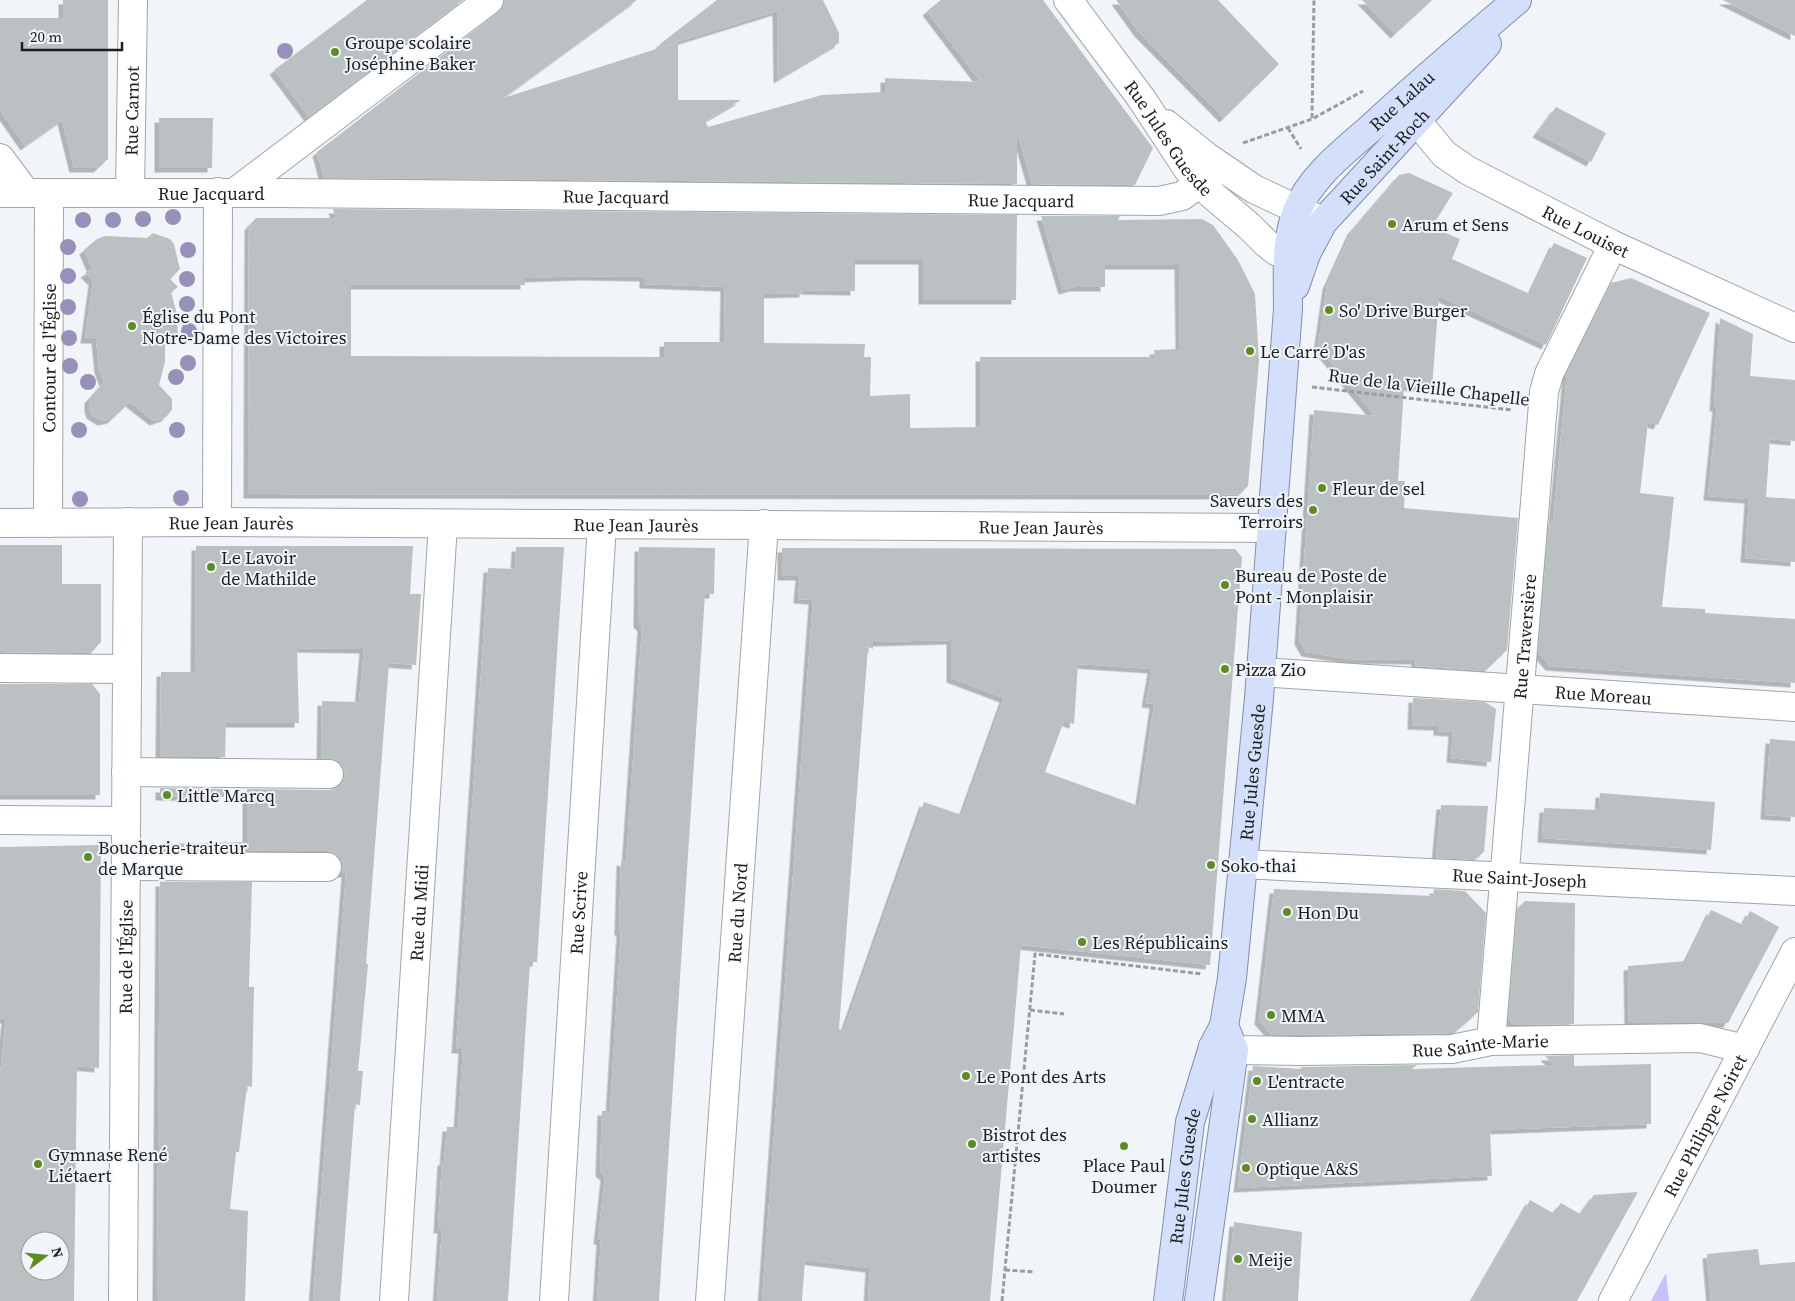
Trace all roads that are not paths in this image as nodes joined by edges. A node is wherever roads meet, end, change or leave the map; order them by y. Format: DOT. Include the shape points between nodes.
graph roads {
  1 [pos="133,0"];
  2 [pos="489,0"];
  3 [pos="1068,0"];
  4 [pos="1517,0"];
  5 [pos="1522,0"];
  6 [pos="1408,111"];
  7 [pos="0,158"];
  8 [pos="1210,169"];
  9 [pos="130,192"];
  10 [pos="25,193"];
  11 [pos="226,193"];
  12 [pos="1297,210"];
  13 [pos="1323,222"];
  14 [pos="1613,245"];
  15 [pos="1296,260"];
  16 [pos="1795,328"];
  17 [pos="128,522"];
  18 [pos="216,522"];
  19 [pos="0,523"];
  20 [pos="48,523"];
  21 [pos="443,524"];
  22 [pos="602,524"];
  23 [pos="764,524"];
  24 [pos="1272,528"];
  25 [pos="0,668"];
  26 [pos="127,669"];
  27 [pos="1260,672"];
  28 [pos="1520,688"];
  29 [pos="1795,707"];
  30 [pos="126,772"];
  31 [pos="329,774"];
  32 [pos="0,820"];
  33 [pos="126,821"];
  34 [pos="1242,864"];
  35 [pos="126,866"];
  36 [pos="327,867"];
  37 [pos="1505,875"];
  38 [pos="1795,891"];
  39 [pos="1795,952"];
  40 [pos="1224,1041"];
  41 [pos="1491,1042"];
  42 [pos="1745,1049"];
  43 [pos="123,1301"];
  44 [pos="394,1301"];
  45 [pos="554,1301"];
  46 [pos="710,1301"];
  47 [pos="1168,1301"];
  48 [pos="1199,1301"];
  49 [pos="1613,1301"];
  1 -- 9 [label="street, Rue Carnot"];
  2 -- 11 [label="street"];
  3 -- 8 [label="street, Rue Jules Guesde" via="1141,98"];
  4 -- 6 [label="main road, Rue Lalau"];
  5 -- 6 [label="main road, Rue Saint-Roch" via="1495,36"];
  6 -- 12 [label="main road, Rue Lalau" via="1319,177"];
  6 -- 13 [label="main road, Rue Saint-Roch"];
  6 -- 14 [label="street, Rue Louiset" via="1444,154 1461,166"];
  7 -- 10 [label="street"];
  8 -- 11 [label="street, Rue Jacquard" via="1182,196 1159,201"];
  8 -- 12 [label="street"];
  8 -- 15 [label="street, Rue Jules Guesde" via="1266,243"];
  9 -- 10 [label="street, Rue Jacquard"];
  9 -- 11 [label="street, Rue Jacquard"];
  10 -- 20 [label="street, Contour de l'Église"];
  11 -- 18 [label="street"];
  12 -- 13 [label="street"];
  12 -- 15 [label="main road, Rue Jules Guesde" via="1292,229"];
  13 -- 15 [label="main road, Rue Jules Guesde"];
  14 -- 16 [label="street, Rue Louiset"];
  14 -- 28 [label="street, Rue Traversière" via="1549,374 1542,414"];
  15 -- 24 [label="main road, Rue Jules Guesde" via="1288,309"];
  17 -- 18 [label="street, Rue Jean Jaurès"];
  17 -- 20 [label="street, Rue Jean Jaurès"];
  17 -- 26 [label="street, Rue de l'Église"];
  18 -- 21 [label="street, Rue Jean Jaurès"];
  19 -- 20 [label="street, Rue Jean Jaurès"];
  21 -- 22 [label="street, Rue Jean Jaurès"];
  21 -- 44 [label="street, Rue du Midi"];
  22 -- 23 [label="street, Rue Jean Jaurès"];
  22 -- 45 [label="street, Rue Scrive"];
  23 -- 24 [label="street, Rue Jean Jaurès"];
  23 -- 46 [label="street, Rue du Nord"];
  24 -- 27 [label="main road, Rue Jules Guesde"];
  25 -- 26 [label="street"];
  26 -- 30 [label="street, Rue de l'Église"];
  27 -- 28 [label="street, Rue Moreau"];
  27 -- 34 [label="main road, Rue Jules Guesde"];
  28 -- 29 [label="street, Rue Moreau"];
  28 -- 37 [label="street, Rue Traversière"];
  30 -- 31 [label="street"];
  30 -- 33 [label="street, Rue de l'Église"];
  32 -- 33 [label="street"];
  33 -- 35 [label="street, Rue de l'Église"];
  34 -- 37 [label="street, Rue Saint-Joseph"];
  34 -- 40 [label="main road, Rue Jules Guesde"];
  35 -- 36 [label="street"];
  35 -- 43 [label="street, Rue de l'Église"];
  37 -- 38 [label="street, Rue Saint-Joseph"];
  37 -- 41 [label="street, Rue Traversière"];
  39 -- 42 [label="street, Rue Philippe Noiret"];
  40 -- 41 [label="street, Rue Sainte-Marie" via="1452,1050"];
  40 -- 47 [label="main road, Rue Jules Guesde" via="1189,1130"];
  40 -- 48 [label="main road, Rue Jules Guesde"];
  41 -- 42 [label="street, Rue Sainte-Marie" via="1700,1038"];
  42 -- 49 [label="street, Rue Philippe Noiret"];
}
